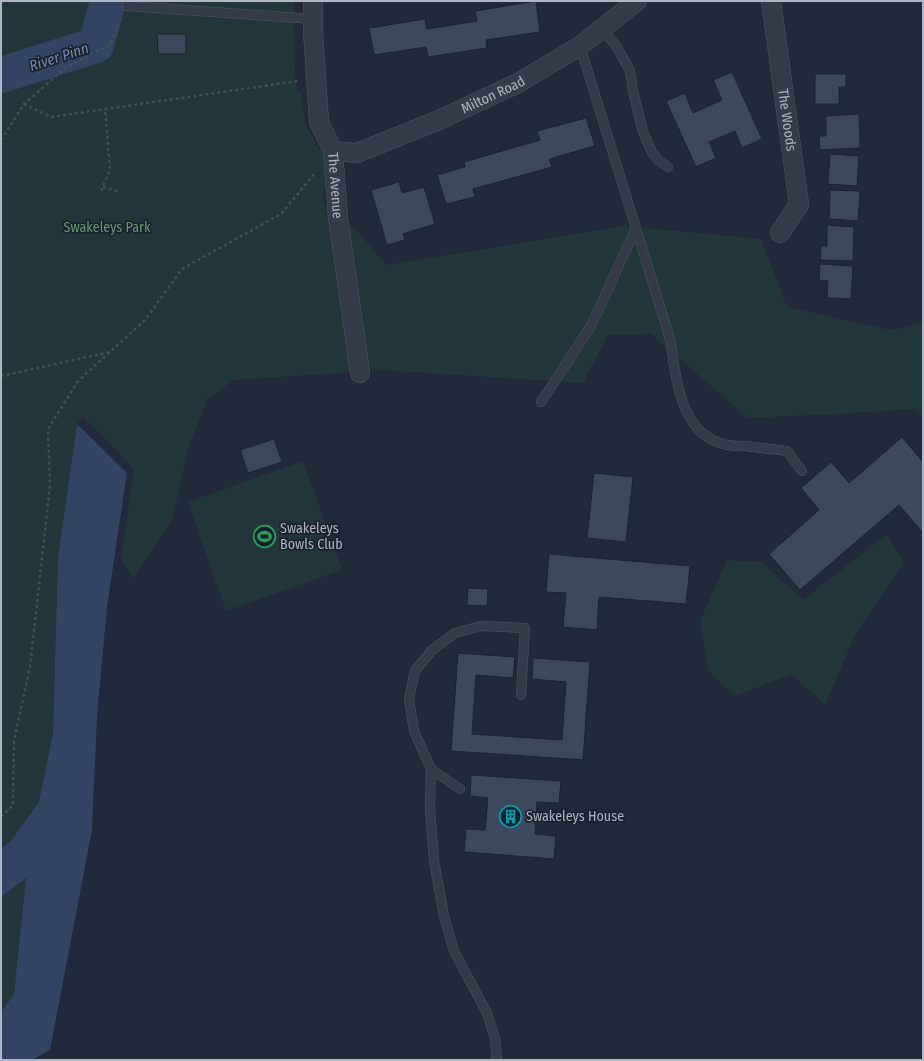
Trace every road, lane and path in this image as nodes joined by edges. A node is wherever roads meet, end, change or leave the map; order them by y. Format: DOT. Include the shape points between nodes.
graph roads {
  1 [pos="637,1"];
  2 [pos="771,1"];
  3 [pos="128,6"];
  4 [pos="313,10"];
  5 [pos="602,29"];
  6 [pos="580,46"];
  7 [pos="316,78"];
  8 [pos="24,104"];
  9 [pos="105,109"];
  10 [pos="1,140"];
  11 [pos="333,151"];
  12 [pos="668,167"];
  13 [pos="121,192"];
  14 [pos="636,228"];
  15 [pos="780,234"];
  16 [pos="111,351"];
  17 [pos="360,373"];
  18 [pos="1,376"];
  19 [pos="541,402"];
  20 [pos="802,471"];
  21 [pos="521,695"];
  22 [pos="431,769"];
  23 [pos="460,789"];
  24 [pos="1,817"];
  25 [pos="497,1060"];
  1 -- 5 [label="street, Milton Road"];
  2 -- 15 [label="street, The Woods" via="799,204"];
  3 -- 4 [label="lane"];
  3 -- 8 [label="path" via="110,44 64,69"];
  4 -- 7 [label="street, The Avenue"];
  5 -- 6 [label="street, Milton Road"];
  5 -- 12 [label="lane" via="618,47 630,71 643,132 652,152"];
  6 -- 11 [label="street, Milton Road" via="518,83 439,120 357,153"];
  6 -- 14 [label="lane"];
  7 -- 9 [label="path"];
  7 -- 11 [label="street, The Avenue" via="319,122"];
  8 -- 9 [label="path" via="51,117"];
  8 -- 10 [label="path"];
  9 -- 13 [label="path" via="110,169 102,189"];
  11 -- 16 [label="path" via="281,214 182,269 145,320"];
  11 -- 17 [label="street, The Avenue" via="338,217"];
  14 -- 19 [label="lane" via="591,326"];
  14 -- 20 [label="lane" via="670,339 684,406 693,421 706,436 724,444 787,451"];
  16 -- 18 [label="path"];
  16 -- 24 [label="path" via="78,381 48,429 50,484 30,667 14,742 13,805"];
  21 -- 22 [label="lane" via="525,628 481,626 455,633 432,650 415,670 409,699 414,731"];
  22 -- 23 [label="lane"];
  22 -- 25 [label="lane" via="430,808 434,861 444,916 454,951 486,1013 495,1038"];
}
